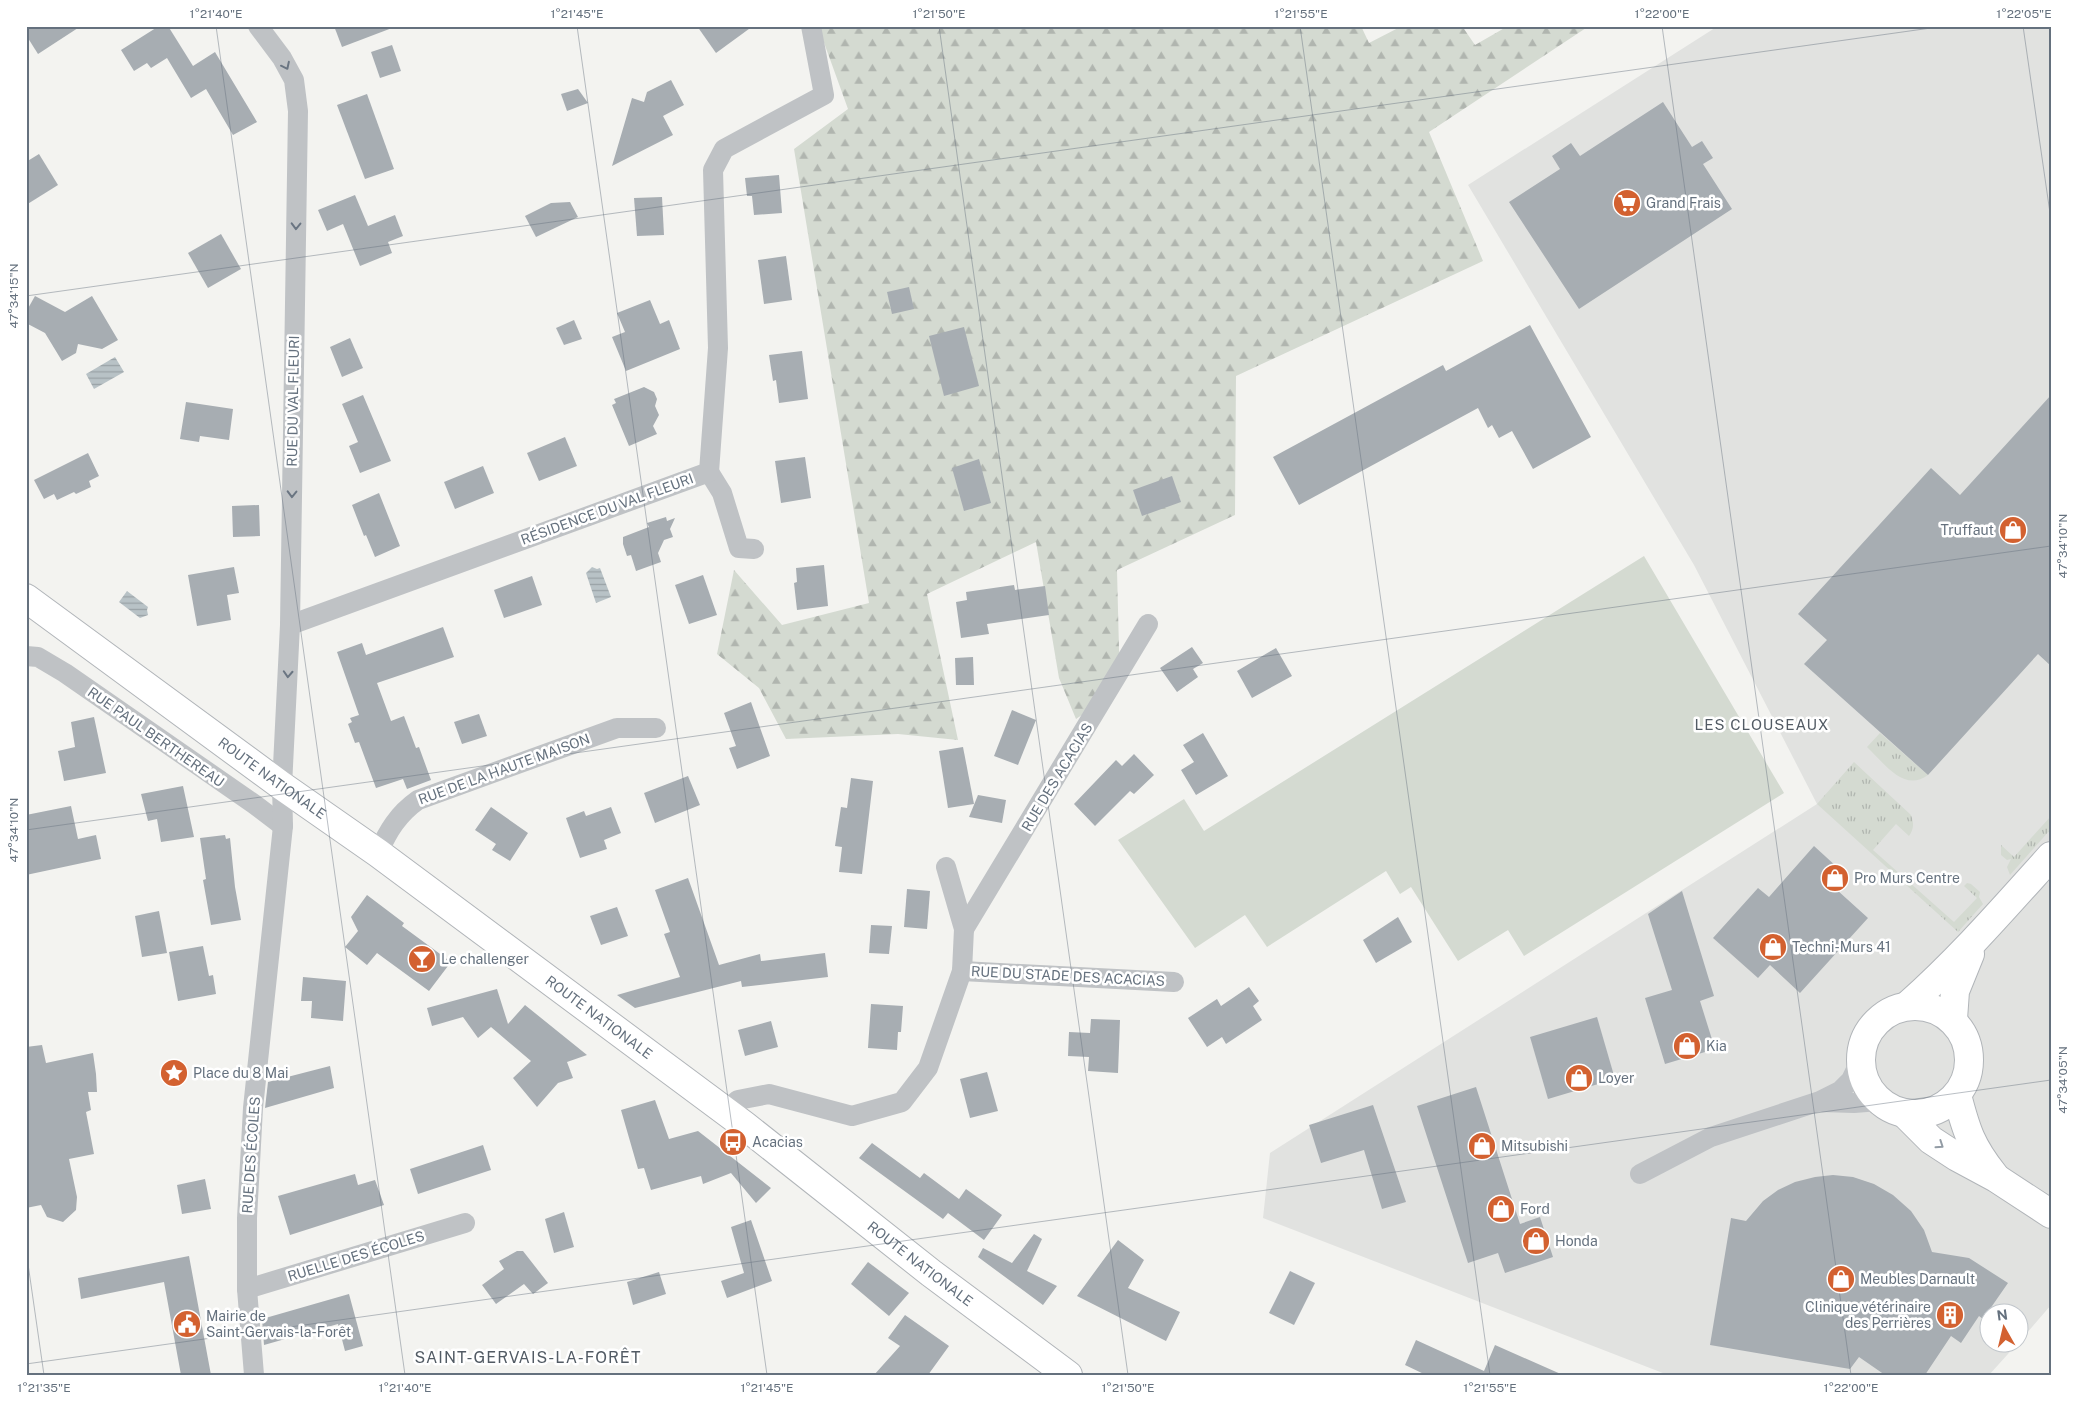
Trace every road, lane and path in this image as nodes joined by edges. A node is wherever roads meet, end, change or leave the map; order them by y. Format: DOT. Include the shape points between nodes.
graph roads {
  1 [pos="258,26"];
  2 [pos="812,30"];
  3 [pos="709,472"];
  4 [pos="754,549"];
  5 [pos="26,598"];
  6 [pos="1148,624"];
  7 [pos="290,625"];
  8 [pos="26,656"];
  9 [pos="656,728"];
  10 [pos="282,786"];
  11 [pos="283,826"];
  12 [pos="378,853"];
  13 [pos="2051,856"];
  14 [pos="946,867"];
  15 [pos="964,928"];
  16 [pos="1976,940"];
  17 [pos="962,971"];
  18 [pos="1174,982"];
  19 [pos="1908,1005"];
  20 [pos="1953,1019"];
  21 [pos="1860,1061"];
  22 [pos="1957,1095"];
  23 [pos="1820,1101"];
  24 [pos="1879,1101"];
  25 [pos="725,1111"];
  26 [pos="1904,1113"];
  27 [pos="1640,1174"];
  28 [pos="1996,1178"];
  29 [pos="2051,1214"];
  30 [pos="465,1223"];
  31 [pos="247,1289"];
  32 [pos="254,1375"];
  33 [pos="1068,1375"];
  1 -- 7 [label="street, RUE DU VAL FLEURI, one-way" via="294,80 298,111"];
  2 -- 3 [label="street, RÉSIDENCE DU VAL FLEURI" via="824,96 724,149 713,170 718,348"];
  3 -- 4 [label="street" via="722,493 739,548"];
  3 -- 7 [label="street, RÉSIDENCE DU VAL FLEURI"];
  5 -- 10 [label="main road, ROUTE NATIONALE"];
  6 -- 15 [label="street, RUE DES ACACIAS"];
  7 -- 10 [label="street, RUE DU VAL FLEURI, one-way"];
  8 -- 11 [label="street, RUE PAUL BERTHEREAU" via="38,657 65,673"];
  9 -- 12 [label="street, RUE DE LA HAUTE MAISON" via="617,728 418,800 403,810 388,830"];
  10 -- 11 [label="street, RUE DES ÉCOLES"];
  10 -- 12 [label="main road, ROUTE NATIONALE"];
  11 -- 31 [label="street, RUE DES ÉCOLES" via="253,1108"];
  12 -- 25 [label="main road, ROUTE NATIONALE"];
  13 -- 16 [label="main road"];
  14 -- 15 [label="street, RUE DES ACACIAS"];
  15 -- 17 [label="street, RUE DES ACACIAS"];
  16 -- 19 [label="main road"];
  16 -- 20 [label="main road" via="1955,991"];
  17 -- 18 [label="street, RUE DU STADE DES ACACIAS"];
  17 -- 25 [label="street, RUE DES ACACIAS" via="928,1068 902,1102 852,1116 769,1094 738,1100"];
  19 -- 20 [label="main road" via="1932,1007"];
  19 -- 21 [label="main road" via="1879,1018 1862,1045"];
  20 -- 22 [label="main road" via="1963,1032 1970,1064"];
  21 -- 23 [label="street" via="1851,1080 1840,1091"];
  21 -- 24 [label="main road" via="1866,1083"];
  22 -- 26 [label="main road" via="1942,1107 1923,1114"];
  22 -- 28 [label="main road" via="1966,1131"];
  23 -- 24 [label="street"];
  23 -- 27 [label="street" via="1711,1137"];
  24 -- 26 [label="main road"];
  25 -- 33 [label="main road, ROUTE NATIONALE" via="930,1273"];
  26 -- 28 [label="main road, one-way" via="1932,1140"];
  28 -- 29 [label="main road"];
  30 -- 31 [label="street, RUELLE DES ÉCOLES"];
  31 -- 32 [label="street, RUE DES ÉCOLES"];
}
